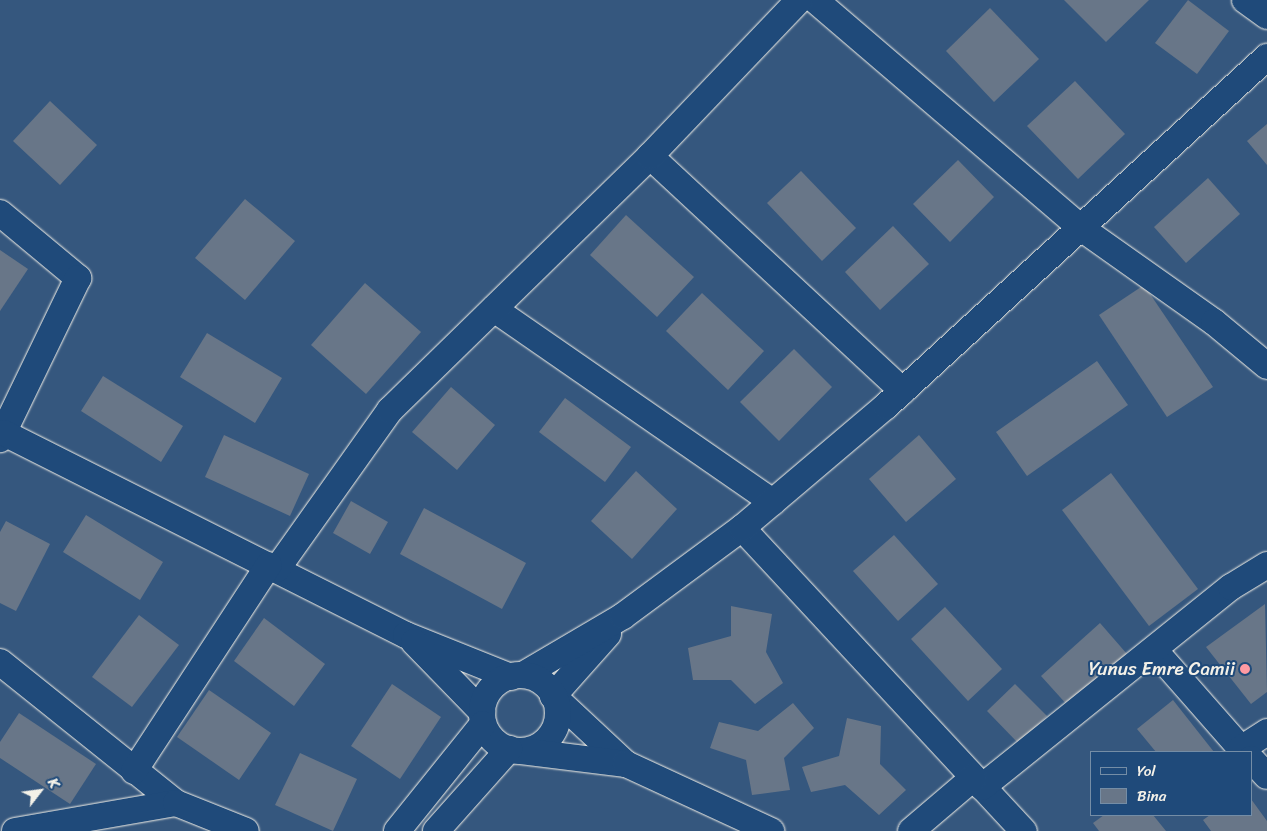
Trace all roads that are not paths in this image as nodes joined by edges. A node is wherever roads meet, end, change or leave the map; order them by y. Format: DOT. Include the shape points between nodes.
graph roads {
  1 [pos="799,0"];
  2 [pos="815,0"];
  3 [pos="1245,0"];
  4 [pos="1267,16"];
  5 [pos="1267,57"];
  6 [pos="650,156"];
  7 [pos="0,212"];
  8 [pos="1081,228"];
  9 [pos="494,309"];
  10 [pos="1262,355"];
  11 [pos="903,391"];
  12 [pos="2,436"];
  13 [pos="773,502"];
  14 [pos="742,528"];
  15 [pos="1267,565"];
  16 [pos="273,567"];
  17 [pos="623,616"];
  18 [pos="406,634"];
  19 [pos="1156,652"];
  20 [pos="0,662"];
  21 [pos="517,676"];
  22 [pos="553,696"];
  23 [pos="483,718"];
  24 [pos="1267,732"];
  25 [pos="515,750"];
  26 [pos="1243,751"];
  27 [pos="1247,751"];
  28 [pos="1252,760"];
  29 [pos="626,764"];
  30 [pos="134,772"];
  31 [pos="1267,776"];
  32 [pos="978,782"];
  33 [pos="176,803"];
  34 [pos="15,831"];
  35 [pos="246,831"];
  36 [pos="396,831"];
  37 [pos="436,831"];
  38 [pos="771,831"];
  39 [pos="911,831"];
  40 [pos="1024,831"];
  1 -- 6 [label="street"];
  2 -- 8 [label="street"];
  3 -- 4 [label="street"];
  5 -- 8 [label="street"];
  6 -- 9 [label="street"];
  6 -- 11 [label="street"];
  7 -- 12 [label="street" via="78,278"];
  8 -- 10 [label="street"];
  8 -- 11 [label="street"];
  9 -- 13 [label="street"];
  9 -- 16 [label="street" via="390,410"];
  11 -- 13 [label="street"];
  12 -- 16 [label="street"];
  13 -- 14 [label="street"];
  14 -- 17 [label="street"];
  14 -- 32 [label="street"];
  15 -- 19 [label="street" via="1231,587"];
  16 -- 18 [label="street"];
  16 -- 30 [label="street"];
  17 -- 21 [label="street"];
  17 -- 22 [label="street"];
  18 -- 21 [label="street"];
  18 -- 23 [label="street"];
  19 -- 26 [label="street"];
  19 -- 32 [label="street"];
  20 -- 30 [label="street"];
  21 -- 22 [label="street" via="546,685"];
  21 -- 23 [label="street" via="491,689"];
  22 -- 25 [label="street" via="557,714 553,732 534,749"];
  22 -- 29 [label="street"];
  23 -- 25 [label="street" via="497,744"];
  23 -- 36 [label="street"];
  24 -- 27 [label="street"];
  25 -- 29 [label="street"];
  25 -- 37 [label="street"];
  28 -- 31 [label="street"];
  29 -- 38 [label="street"];
  30 -- 33 [label="street"];
  32 -- 39 [label="street"];
  32 -- 40 [label="street"];
  33 -- 34 [label="street"];
  33 -- 35 [label="street"];
}
